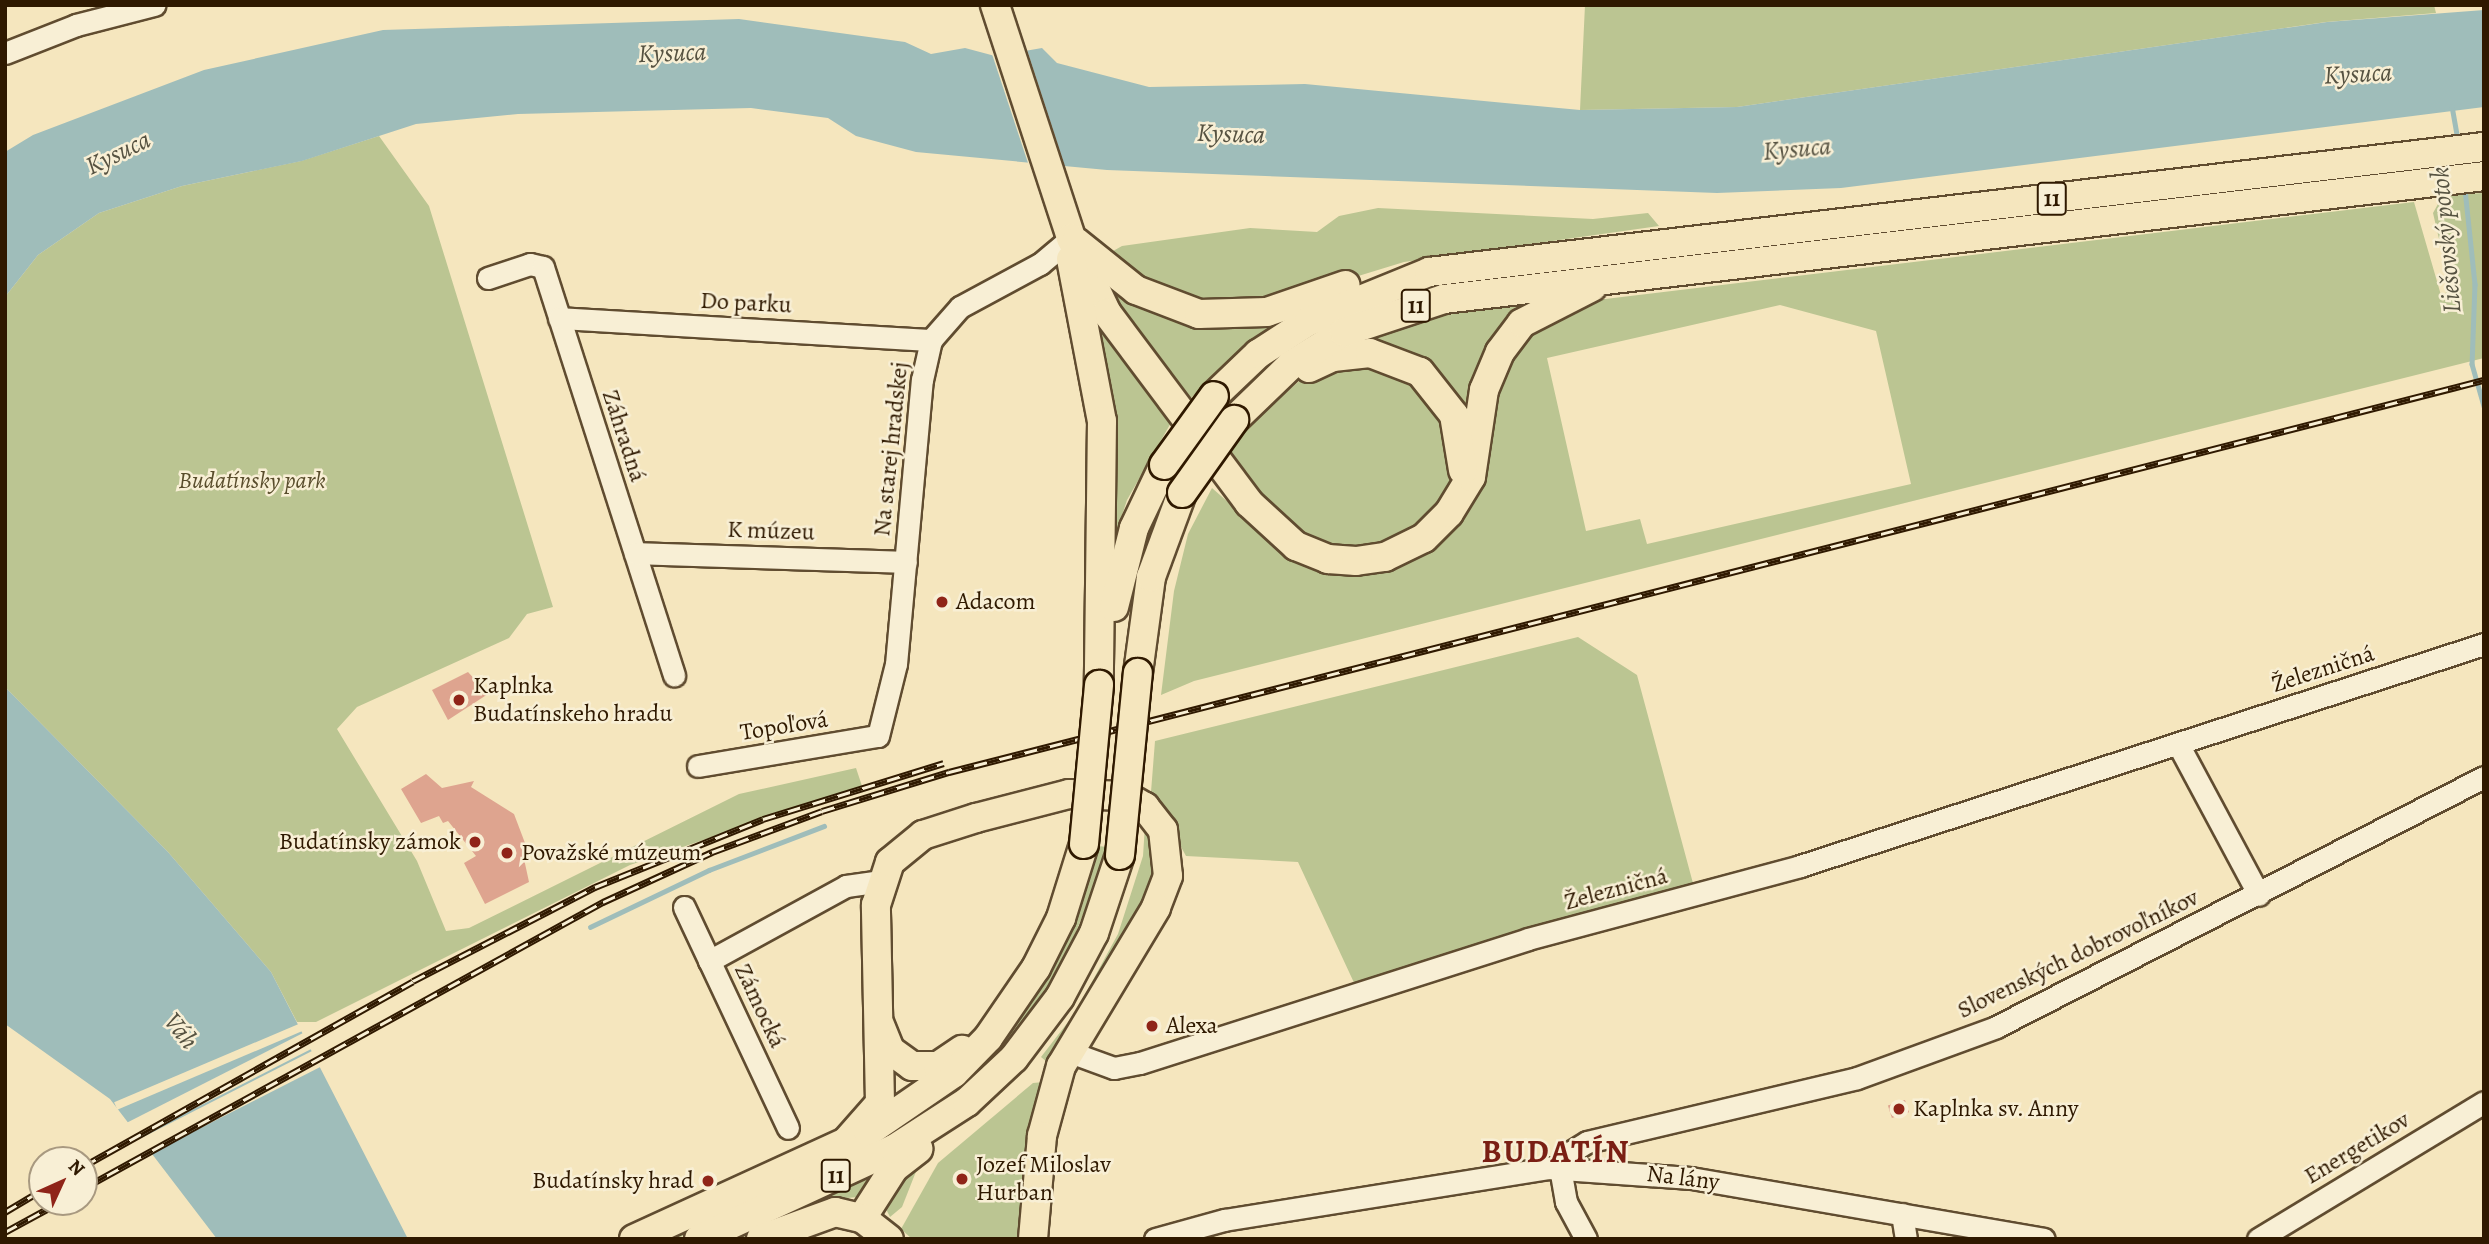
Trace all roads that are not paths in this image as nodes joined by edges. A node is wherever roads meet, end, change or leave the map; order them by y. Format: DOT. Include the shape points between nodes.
graph roads {
  1 [pos="154,5"];
  2 [pos="995,5"];
  3 [pos="5,53"];
  4 [pos="2468,149"];
  5 [pos="2470,178"];
  6 [pos="1071,239"];
  7 [pos="1429,272"];
  8 [pos="1610,277"];
  9 [pos="488,278"];
  10 [pos="559,318"];
  11 [pos="931,340"];
  12 [pos="1242,411"];
  13 [pos="1457,500"];
  14 [pos="635,553"];
  15 [pos="906,562"];
  16 [pos="2484,644"];
  17 [pos="674,676"];
  18 [pos="1099,685"];
  19 [pos="878,736"];
  20 [pos="2178,744"];
  21 [pos="698,766"];
  22 [pos="2484,777"];
  23 [pos="880,881"];
  24 [pos="2259,895"];
  25 [pos="684,907"];
  26 [pos="709,961"];
  27 [pos="1007,1011"];
  28 [pos="879,1024"];
  29 [pos="1067,1051"];
  30 [pos="967,1102"];
  31 [pos="2484,1102"];
  32 [pos="788,1128"];
  33 [pos="844,1144"];
  34 [pos="1560,1168"];
  35 [pos="1902,1214"];
  36 [pos="862,1218"];
  37 [pos="796,1232"];
  38 [pos="1579,1236"];
  39 [pos="634,1239"];
  40 [pos="699,1239"];
  41 [pos="761,1239"];
  42 [pos="889,1239"];
  43 [pos="1033,1239"];
  44 [pos="1155,1239"];
  45 [pos="1906,1239"];
  46 [pos="2044,1239"];
  47 [pos="2258,1239"];
  1 -- 3 [label="street" via="76,25"];
  2 -- 6 [label="main road"];
  4 -- 7 [label="main road, 11"];
  5 -- 8 [label="main road, 11"];
  6 -- 7 [label="main road" via="1136,290 1183,311 1219,316 1267,312 1397,269"];
  6 -- 11 [label="street, Na starej hradskej" via="1040,264 960,307"];
  6 -- 13 [label="main road" via="1132,352 1250,503 1296,546 1340,560 1385,557 1424,538"];
  6 -- 18 [label="main road" via="1072,280 1102,421"];
  7 -- 18 [label="main road, 11, bridge" via="1309,321 1258,354 1214,396 1164,465 1125,558"];
  8 -- 12 [label="main road, 11" via="1472,293 1377,318 1308,354"];
  8 -- 13 [label="main road" via="1530,317 1500,352 1484,390 1476,461"];
  9 -- 10 [label="street, Záhradná" via="530,264 542,267"];
  10 -- 11 [label="street, Do parku"];
  10 -- 14 [label="street, Záhradná"];
  11 -- 15 [label="street, Na starej hradskej" via="922,380"];
  12 -- 13 [label="main road" via="1333,357 1370,354 1404,363 1434,385 1454,415 1463,449"];
  12 -- 30 [label="main road, 11, bridge" via="1182,493 1153,566 1119,855 1094,933 1060,997 1014,1058"];
  14 -- 15 [label="street, K múzeu"];
  14 -- 17 [label="street, Záhradná"];
  15 -- 19 [label="street, Na starej hradskej" via="896,664"];
  16 -- 20 [label="street, Železničná"];
  18 -- 27 [label="main road, 11, bridge" via="1084,844 1054,935"];
  19 -- 21 [label="street, Topoľová"];
  20 -- 24 [label="street"];
  20 -- 29 [label="street, Železničná" via="1800,866 1528,939 1140,1063 1114,1068"];
  22 -- 24 [label="street, Slovenských dobrovoľníkov"];
  23 -- 26 [label="street" via="845,886"];
  23 -- 28 [label="main road"];
  23 -- 29 [label="main road" via="907,844 976,818 1085,792 1126,796 1145,807 1167,843 1164,891"];
  24 -- 34 [label="street, Slovenských dobrovoľníkov" via="1996,1027 1857,1078 1587,1142 1571,1152"];
  25 -- 26 [label="street, Zámocká"];
  26 -- 32 [label="street, Zámocká"];
  27 -- 28 [label="main road" via="947,1062 925,1068 894,1054"];
  27 -- 33 [label="main road, 11" via="936,1088"];
  28 -- 33 [label="main road" via="880,1103"];
  29 -- 43 [label="main road" via="1047,1111"];
  30 -- 36 [label="main road" via="958,1119 894,1168"];
  30 -- 40 [label="main road, 11" via="894,1149"];
  31 -- 47 [label="street, Energetikov"];
  33 -- 39 [label="main road, 11"];
  34 -- 35 [label="street, Na lány" via="1691,1178"];
  34 -- 38 [label="street"];
  34 -- 44 [label="street, Na lány" via="1519,1169 1224,1220"];
  35 -- 45 [label="street"];
  35 -- 46 [label="street, Na lány"];
  36 -- 37 [label="main road" via="835,1212"];
  36 -- 42 [label="main road"];
  37 -- 41 [label="main road"];
}
